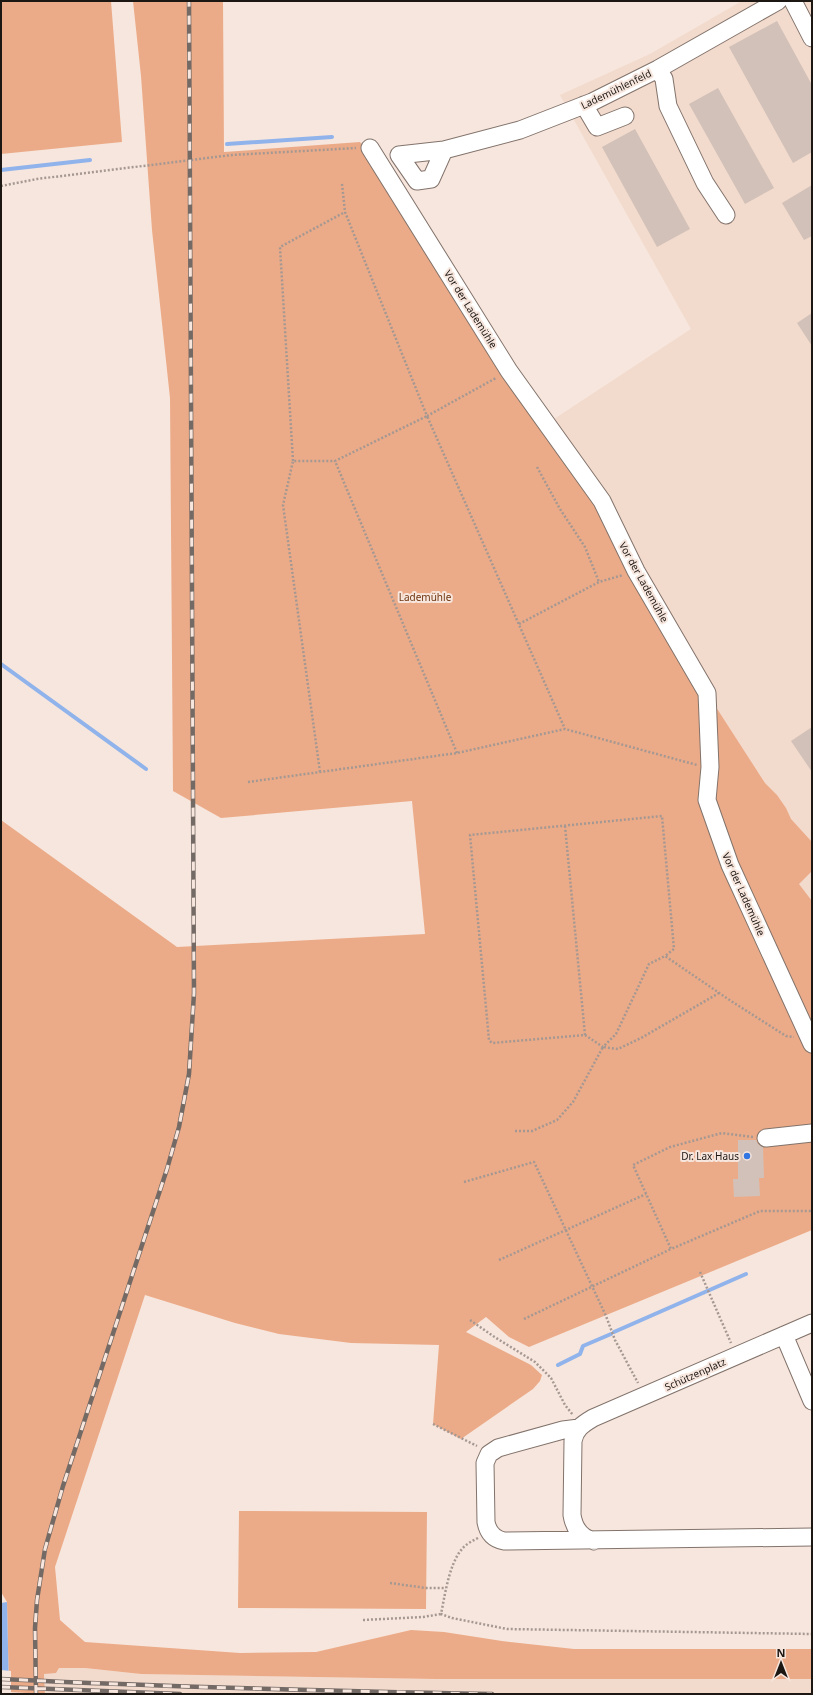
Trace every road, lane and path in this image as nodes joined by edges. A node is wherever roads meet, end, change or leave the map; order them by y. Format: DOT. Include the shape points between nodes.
graph roads {
  1 [pos="778,1"];
  2 [pos="793,1"];
  3 [pos="812,38"];
  4 [pos="658,69"];
  5 [pos="584,105"];
  6 [pos="625,116"];
  7 [pos="444,150"];
  8 [pos="374,153"];
  9 [pos="399,155"];
  10 [pos="342,184"];
  11 [pos="1,186"];
  12 [pos="345,212"];
  13 [pos="726,214"];
  14 [pos="509,371"];
  15 [pos="427,416"];
  16 [pos="293,461"];
  17 [pos="335,461"];
  18 [pos="537,467"];
  19 [pos="636,570"];
  20 [pos="599,582"];
  21 [pos="519,624"];
  22 [pos="566,729"];
  23 [pos="457,754"];
  24 [pos="710,767"];
  25 [pos="320,772"];
  26 [pos="248,782"];
  27 [pos="566,826"];
  28 [pos="665,956"];
  29 [pos="719,993"];
  30 [pos="585,1035"];
  31 [pos="811,1042"];
  32 [pos="603,1046"];
  33 [pos="515,1131"];
  34 [pos="812,1133"];
  35 [pos="766,1138"];
  36 [pos="464,1182"];
  37 [pos="646,1194"];
  38 [pos="812,1211"];
  39 [pos="565,1230"];
  40 [pos="671,1249"];
  41 [pos="499,1260"];
  42 [pos="700,1272"];
  43 [pos="591,1287"];
  44 [pos="524,1319"];
  45 [pos="470,1320"];
  46 [pos="812,1323"];
  47 [pos="784,1335"];
  48 [pos="736,1356"];
  49 [pos="646,1395"];
  50 [pos="812,1401"];
  51 [pos="433,1424"];
  52 [pos="581,1426"];
  53 [pos="461,1439"];
  54 [pos="488,1531"];
  55 [pos="812,1537"];
  56 [pos="596,1541"];
  57 [pos="390,1583"];
  58 [pos="446,1588"];
  59 [pos="440,1614"];
  60 [pos="362,1620"];
  61 [pos="812,1634"];
  1 -- 4 [label="street, Lademühlenfeld"];
  2 -- 3 [label="street"];
  4 -- 5 [label="street, Lademühlenfeld"];
  4 -- 13 [label="street" via="664,79 668,106 705,183"];
  5 -- 6 [label="street" via="597,127"];
  5 -- 7 [label="street, Lademühlenfeld" via="520,130"];
  7 -- 9 [label="street, Lademühlenfeld"];
  7 -- 9 [label="street" via="431,179 417,181"];
  8 -- 9 [label="street"];
  8 -- 11 [label="path" via="225,156"];
  8 -- 14 [label="street, Vor der Lademühle"];
  10 -- 12 [label="path"];
  12 -- 15 [label="path"];
  12 -- 16 [label="path" via="280,247"];
  14 -- 15 [label="path"];
  14 -- 19 [label="street, Vor der Lademühle" via="602,501"];
  15 -- 17 [label="path"];
  15 -- 21 [label="path"];
  16 -- 17 [label="path"];
  16 -- 25 [label="path" via="283,505"];
  17 -- 23 [label="path"];
  18 -- 20 [label="path" via="585,547"];
  19 -- 20 [label="path"];
  19 -- 24 [label="street, Vor der Lademühle" via="707,693"];
  20 -- 21 [label="path"];
  21 -- 22 [label="path"];
  22 -- 23 [label="path"];
  22 -- 24 [label="path"];
  23 -- 25 [label="path"];
  24 -- 31 [label="street, Vor der Lademühle" via="707,800 730,865"];
  25 -- 26 [label="path"];
  27 -- 28 [label="path" via="662,816 674,948"];
  27 -- 30 [label="path"];
  27 -- 30 [label="path" via="470,835 489,1040 492,1043"];
  28 -- 29 [label="path"];
  28 -- 32 [label="path" via="649,964 616,1034"];
  29 -- 31 [label="path" via="786,1036"];
  29 -- 32 [label="path" via="618,1049"];
  30 -- 32 [label="path"];
  32 -- 33 [label="path" via="573,1102 557,1120 532,1131"];
  34 -- 35 [label="street"];
  35 -- 37 [label="path" via="722,1133 670,1147 633,1165"];
  36 -- 39 [label="path" via="534,1162"];
  37 -- 39 [label="path"];
  37 -- 40 [label="path"];
  38 -- 40 [label="path" via="760,1211"];
  39 -- 41 [label="path"];
  39 -- 43 [label="path"];
  40 -- 43 [label="path"];
  42 -- 48 [label="path"];
  43 -- 44 [label="path"];
  43 -- 49 [label="path" via="634,1378"];
  45 -- 52 [label="path" via="538,1364"];
  46 -- 47 [label="street, Schützenplatz"];
  47 -- 48 [label="street, Schützenplatz"];
  47 -- 50 [label="street"];
  48 -- 49 [label="street, Schützenplatz"];
  49 -- 52 [label="street, Schützenplatz" via="593,1418"];
  51 -- 53 [label="path"];
  52 -- 54 [label="street" via="498,1448 489,1454 485,1463 485,1517"];
  52 -- 56 [label="street" via="573,1441 572,1521 582,1536"];
  54 -- 56 [label="street" via="504,1542"];
  54 -- 58 [label="path" via="462,1549"];
  55 -- 56 [label="street"];
  57 -- 58 [label="path"];
  58 -- 59 [label="path"];
  59 -- 60 [label="path"];
  59 -- 61 [label="path" via="507,1629"];
}
